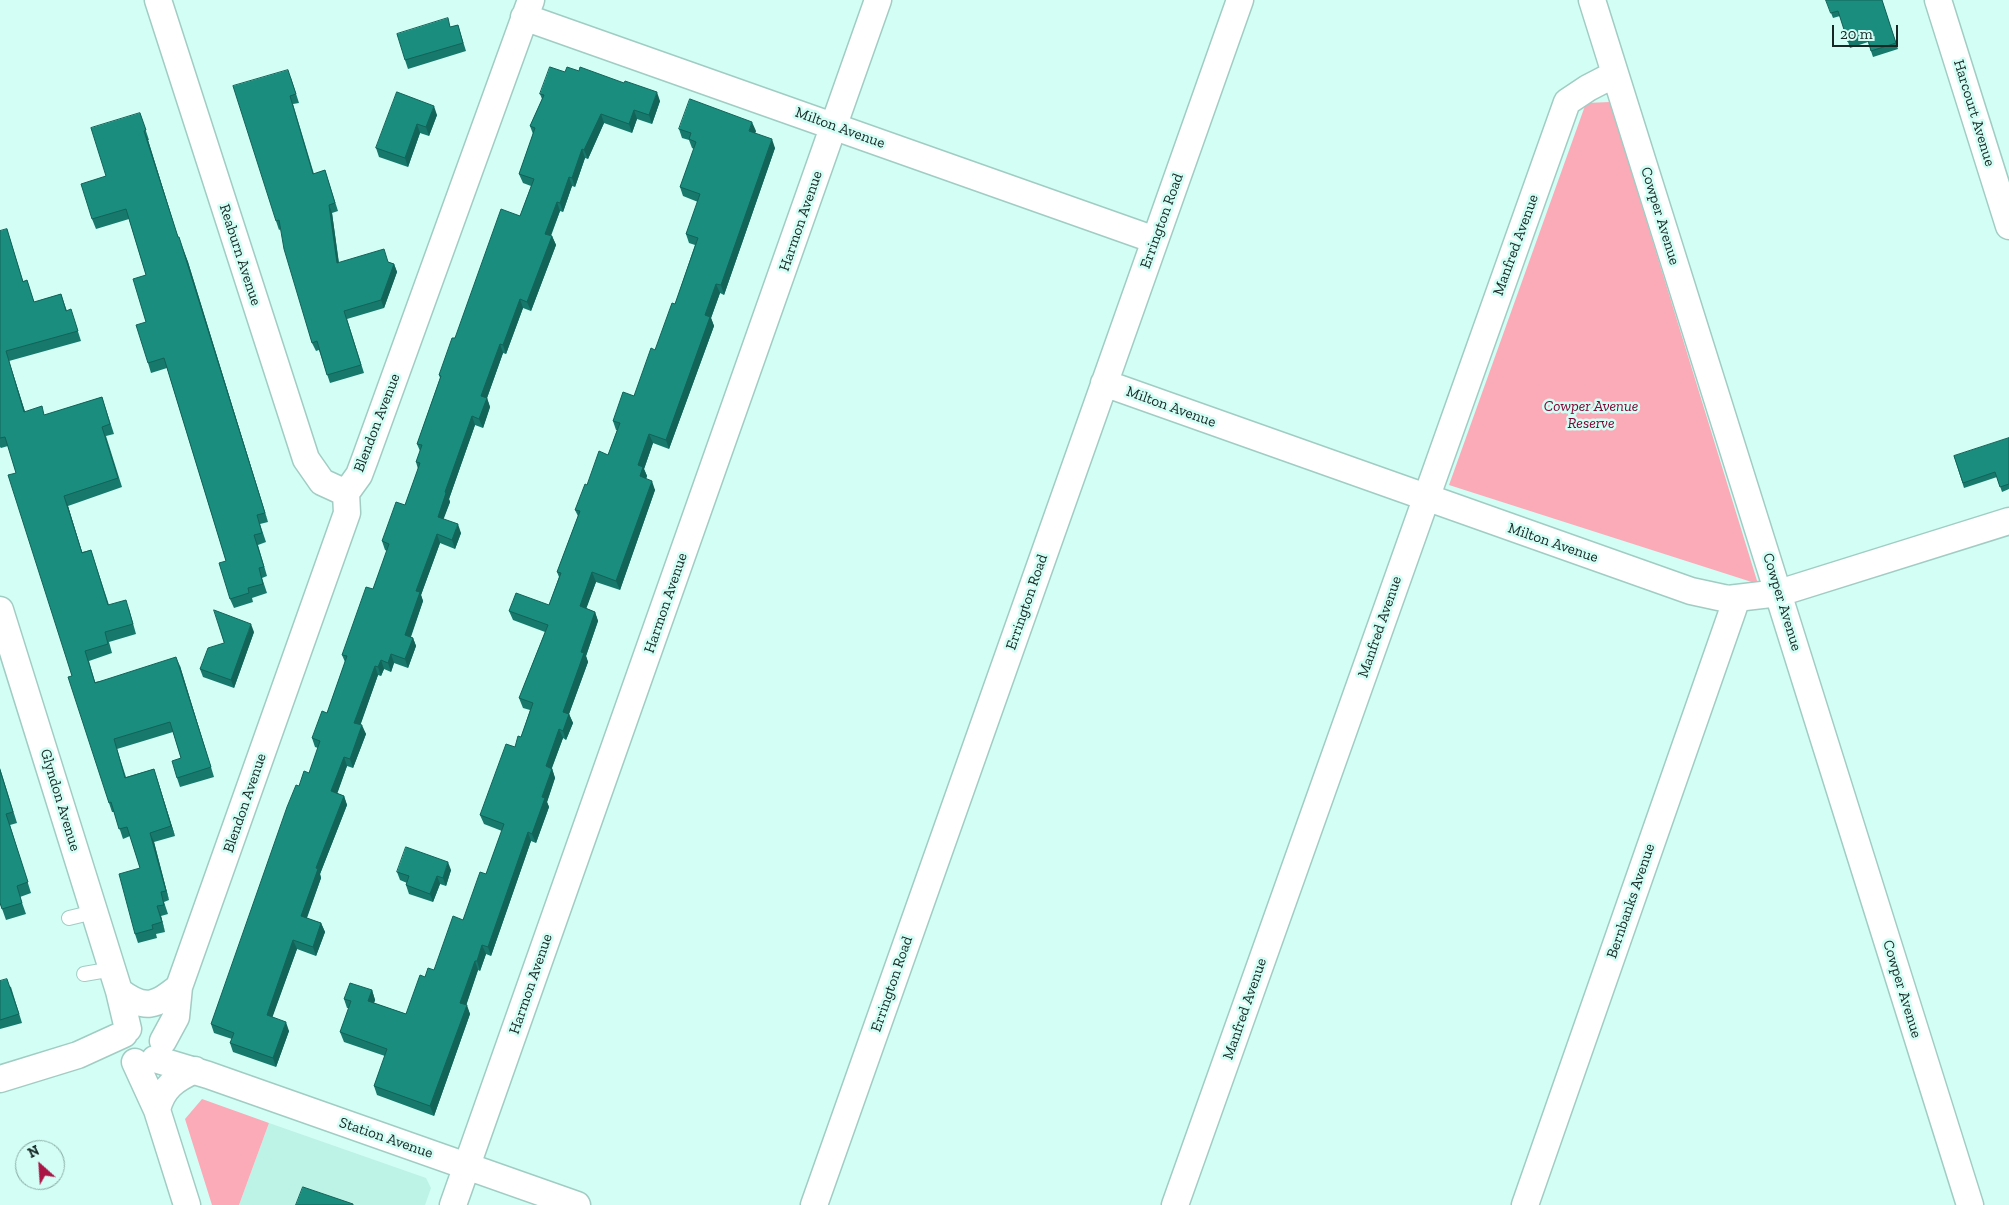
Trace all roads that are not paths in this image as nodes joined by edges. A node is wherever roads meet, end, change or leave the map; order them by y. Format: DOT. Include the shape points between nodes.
graph roads {
  1 [pos="158,0"];
  2 [pos="878,0"];
  3 [pos="1240,0"];
  4 [pos="1592,0"];
  5 [pos="1938,0"];
  6 [pos="528,8"];
  7 [pos="1616,74"];
  8 [pos="834,126"];
  9 [pos="2009,226"];
  10 [pos="1155,240"];
  11 [pos="1104,383"];
  12 [pos="346,493"];
  13 [pos="1426,498"];
  14 [pos="2009,521"];
  15 [pos="1779,593"];
  16 [pos="1737,598"];
  17 [pos="0,610"];
  18 [pos="94,912"];
  19 [pos="69,918"];
  20 [pos="84,974"];
  21 [pos="116,980"];
  22 [pos="180,987"];
  23 [pos="143,1044"];
  24 [pos="196,1070"];
  25 [pos="0,1079"];
  26 [pos="157,1110"];
  27 [pos="467,1166"];
  28 [pos="186,1205"];
  29 [pos="453,1205"];
  30 [pos="577,1205"];
  31 [pos="814,1205"];
  32 [pos="1175,1205"];
  33 [pos="1524,1205"];
  34 [pos="1970,1205"];
  1 -- 12 [label="street, Reaburn Avenue" via="306,459 322,482"];
  2 -- 8 [label="street, Harmon Avenue"];
  3 -- 10 [label="street, Errington Road"];
  4 -- 7 [label="street, Cowper Avenue"];
  5 -- 9 [label="street, Harcourt Avenue"];
  6 -- 8 [label="street, Milton Avenue"];
  6 -- 12 [label="street, Blendon Avenue" via="359,475"];
  7 -- 13 [label="street, Manfred Avenue" via="1567,102"];
  7 -- 15 [label="street, Cowper Avenue"];
  8 -- 10 [label="street, Milton Avenue"];
  8 -- 27 [label="street, Harmon Avenue"];
  10 -- 11 [label="street, Errington Road"];
  11 -- 13 [label="street, Milton Avenue"];
  11 -- 31 [label="street, Errington Road"];
  12 -- 22 [label="street, Blendon Avenue" via="347,513"];
  13 -- 16 [label="street, Milton Avenue" via="1692,591"];
  13 -- 32 [label="street, Manfred Avenue"];
  14 -- 15 [label="street, Milton Avenue"];
  15 -- 16 [label="street, Milton Avenue"];
  15 -- 34 [label="street, Cowper Avenue"];
  16 -- 33 [label="street, Bernbanks Avenue"];
  17 -- 18 [label="street, Glyndon Avenue"];
  18 -- 19 [label="lane"];
  18 -- 21 [label="street, Glyndon Avenue"];
  20 -- 21 [label="lane"];
  21 -- 22 [label="street" via="129,999 149,1004 162,1001"];
  21 -- 23 [label="street, Glyndon Avenue"];
  22 -- 23 [label="street, Blendon Avenue"];
  23 -- 24 [label="street, Station Avenue"];
  23 -- 25 [label="street" via="78,1055"];
  23 -- 26 [label="street, Glyndon Avenue"];
  24 -- 26 [label="street" via="171,1083 159,1100"];
  24 -- 27 [label="street, Station Avenue"];
  26 -- 28 [label="street, Glyndon Avenue"];
  27 -- 29 [label="street, Harmon Avenue"];
  27 -- 30 [label="street, Station Avenue"];
}
